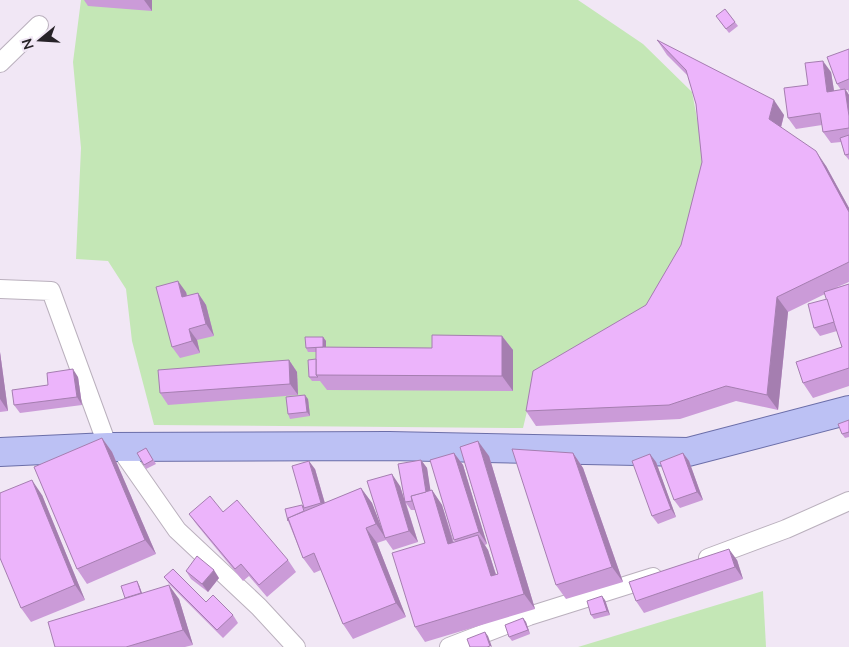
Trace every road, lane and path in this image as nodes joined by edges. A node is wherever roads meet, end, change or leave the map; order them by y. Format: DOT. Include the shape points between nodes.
graph roads {
  1 [pos="39,25"];
  2 [pos="0,63"];
  3 [pos="0,289"];
  4 [pos="849,410"];
  5 [pos="113,447"];
  6 [pos="0,452"];
  7 [pos="849,501"];
  8 [pos="690,565"];
  9 [pos="673,571"];
  10 [pos="296,647"];
  11 [pos="449,647"];
  1 -- 2 [label="street"];
  3 -- 5 [label="street" via="51,291"];
  4 -- 5 [label="main road" via="688,452 389,446"];
  5 -- 6 [label="main road"];
  5 -- 10 [label="street" via="177,530 259,607"];
  7 -- 8 [label="street"];
  9 -- 11 [label="street" via="529,616"];
}
